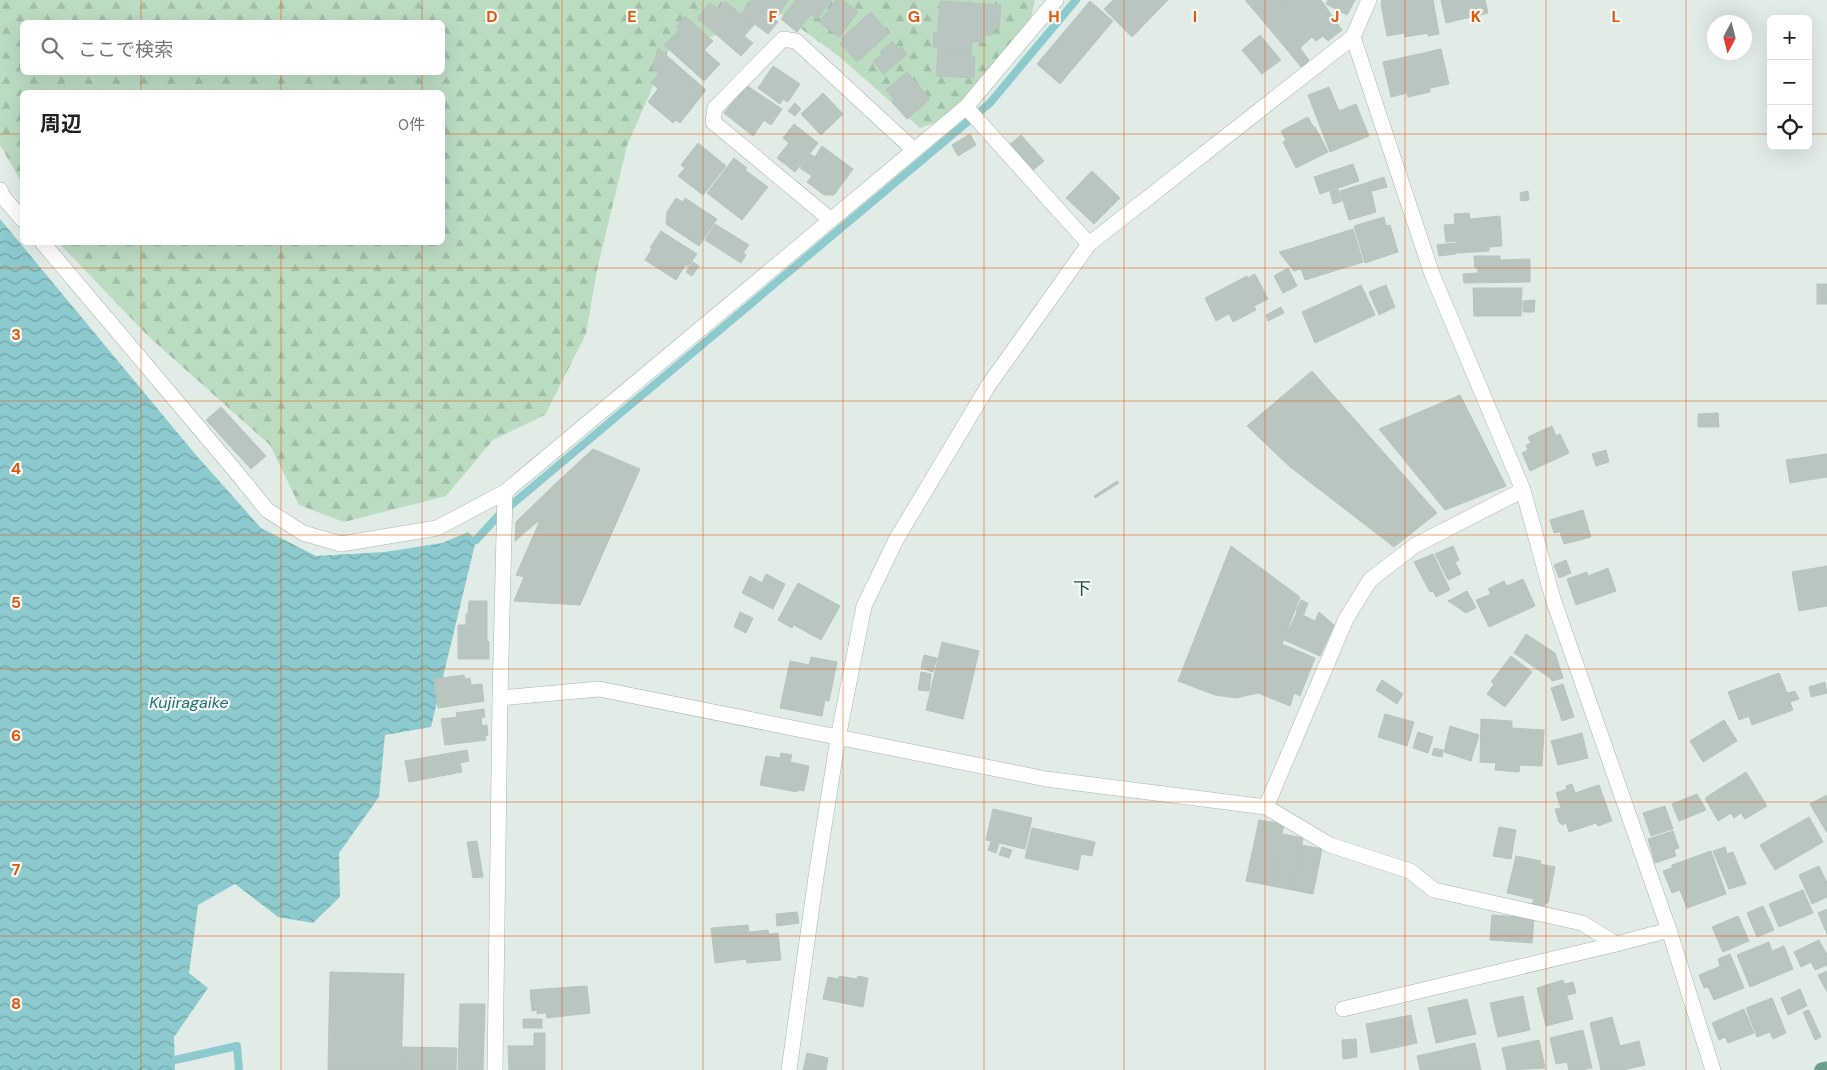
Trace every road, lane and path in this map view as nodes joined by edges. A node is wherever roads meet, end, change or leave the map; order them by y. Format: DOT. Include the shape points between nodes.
graph roads {
  1 [pos="1056,0"];
  2 [pos="1369,0"];
  3 [pos="1353,37"];
  4 [pos="966,107"];
  5 [pos="914,150"];
  6 [pos="0,190"];
  7 [pos="20,217"];
  8 [pos="831,220"];
  9 [pos="1089,244"];
  10 [pos="45,245"];
  11 [pos="1524,490"];
  12 [pos="505,492"];
  13 [pos="500,698"];
  14 [pos="838,738"];
  15 [pos="1266,807"];
  16 [pos="1669,930"];
  17 [pos="1616,944"];
  18 [pos="1343,1009"];
  19 [pos="1827,1069"];
  20 [pos="495,1070"];
  21 [pos="790,1070"];
  22 [pos="1713,1070"];
  23 [pos="1822,1070"];
  1 -- 4 [label="street"];
  2 -- 3 [label="street"];
  3 -- 9 [label="street"];
  3 -- 11 [label="street" via="1432,274"];
  4 -- 5 [label="street"];
  4 -- 9 [label="street"];
  5 -- 8 [label="street"];
  5 -- 8 [label="street" via="796,41 783,38 715,108 713,122"];
  6 -- 7 [label="street"];
  8 -- 12 [label="street"];
  9 -- 14 [label="street" via="988,386 897,538 864,606"];
  10 -- 12 [label="street" via="267,510 303,533 341,544 438,528"];
  11 -- 15 [label="street" via="1414,546 1370,580 1346,619"];
  11 -- 16 [label="street" via="1553,599"];
  12 -- 13 [label="street"];
  13 -- 14 [label="street" via="599,689"];
  13 -- 20 [label="street"];
  14 -- 15 [label="street" via="1046,779"];
  14 -- 21 [label="street"];
  15 -- 17 [label="street" via="1330,845 1410,871 1434,890 1582,923"];
  16 -- 17 [label="street"];
  16 -- 22 [label="street"];
  17 -- 18 [label="street"];
  19 -- 23 [label="main road"];
}
